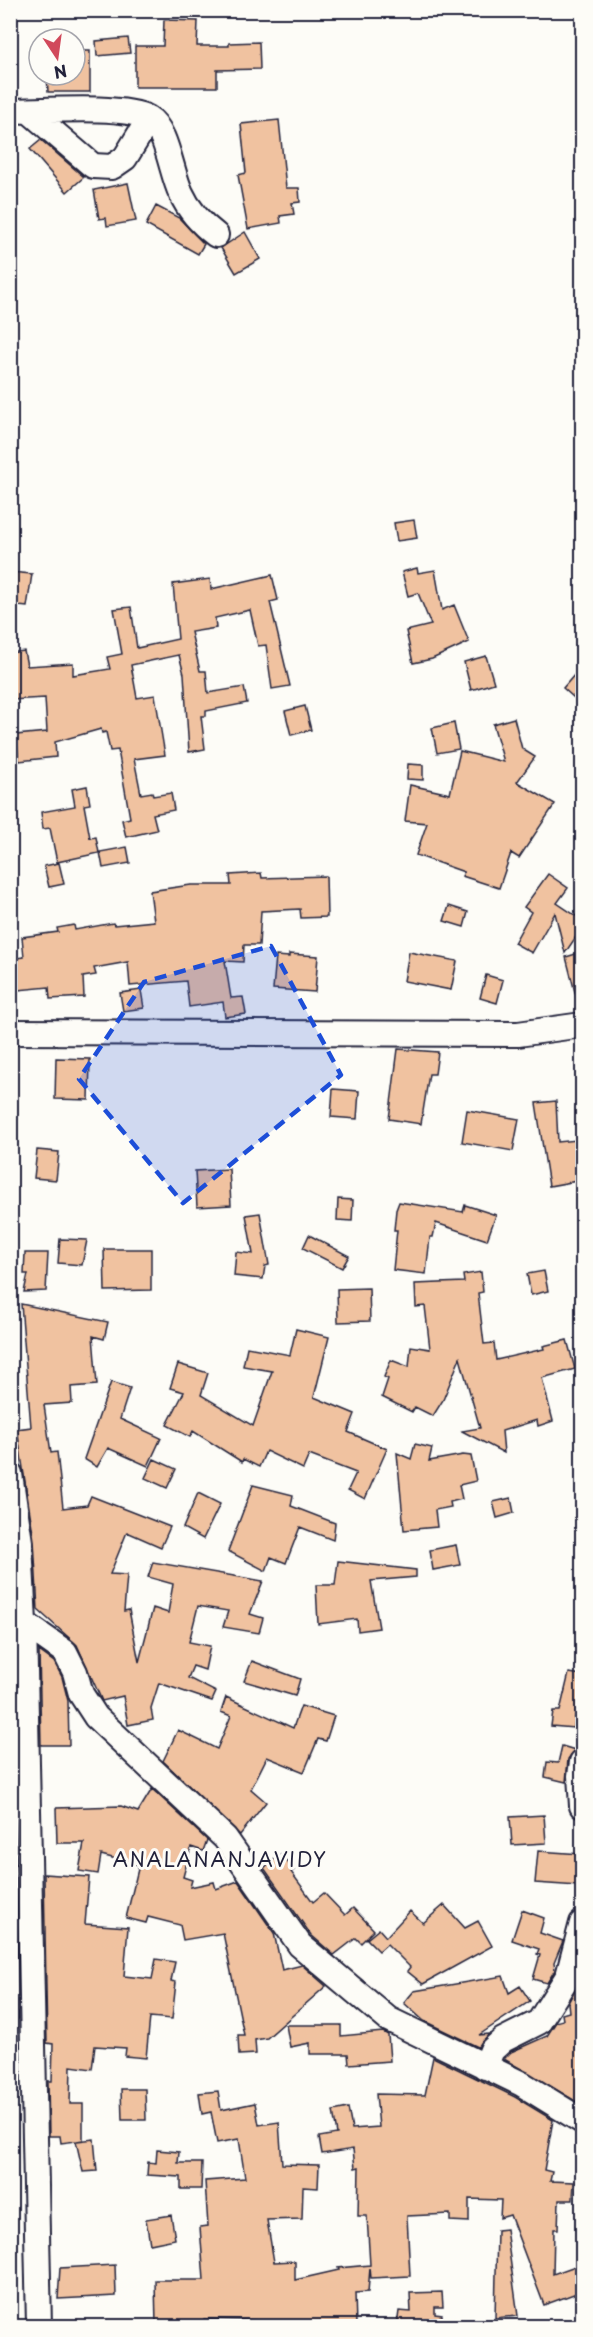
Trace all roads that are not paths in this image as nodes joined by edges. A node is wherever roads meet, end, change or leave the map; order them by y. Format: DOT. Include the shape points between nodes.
graph roads {
  1 [pos="20,111"];
  2 [pos="149,119"];
  3 [pos="216,235"];
  4 [pos="582,1025"];
  5 [pos="10,1032"];
  6 [pos="10,1474"];
  7 [pos="24,1623"];
  8 [pos="582,1761"];
  9 [pos="582,1806"];
  10 [pos="582,1923"];
  11 [pos="485,2067"];
  12 [pos="582,2121"];
  13 [pos="39,2326"];
  1 -- 2 [label="street" via="126,111"];
  1 -- 2 [label="street" via="93,166 112,167 125,158"];
  2 -- 3 [label="street" via="160,131 196,219"];
  4 -- 5 [label="street" via="518,1034"];
  6 -- 7 [label="street" via="20,1542"];
  7 -- 11 [label="street" via="65,1652 81,1694 96,1717 225,1838 300,1945 388,2019"];
  7 -- 13 [label="street"];
  8 -- 9 [label="street"];
  10 -- 11 [label="street" via="568,1976 538,2022 503,2040 492,2050"];
  11 -- 12 [label="street" via="522,2084"];
}
